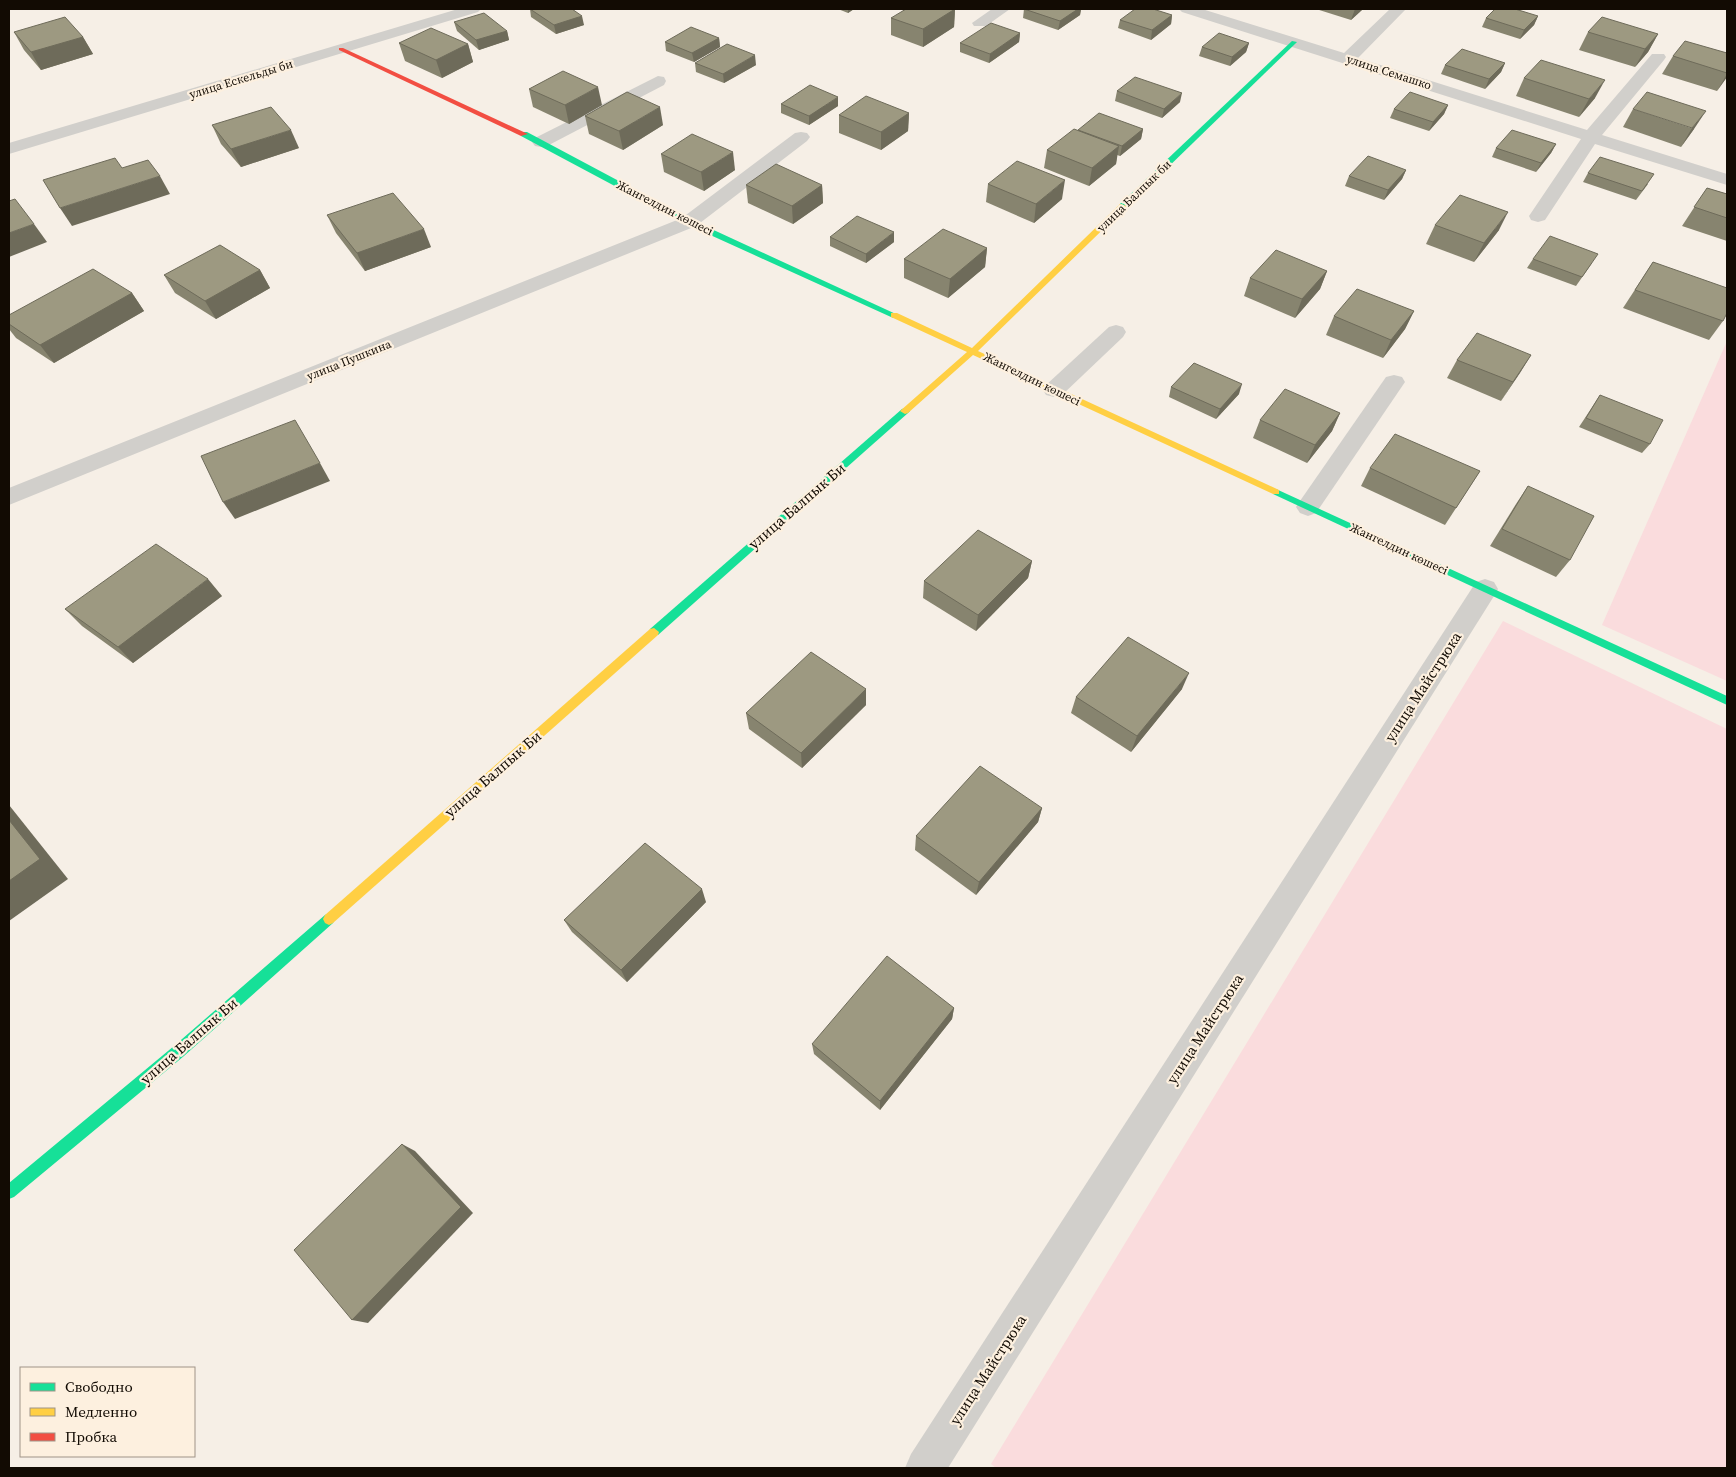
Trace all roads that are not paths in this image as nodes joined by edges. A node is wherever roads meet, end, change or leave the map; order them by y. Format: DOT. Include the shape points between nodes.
graph roads {
  1 [pos="473,9"];
  2 [pos="1002,9"];
  3 [pos="1187,9"];
  4 [pos="1399,9"];
  5 [pos="980,23"];
  6 [pos="1294,42"];
  7 [pos="341,49"];
  8 [pos="1658,57"];
  9 [pos="1347,58"];
  10 [pos="658,81"];
  11 [pos="801,137"];
  12 [pos="1591,137"];
  13 [pos="541,142"];
  14 [pos="9,149"];
  15 [pos="1727,180"];
  16 [pos="1538,216"];
  17 [pos="689,222"];
  18 [pos="1116,332"];
  19 [pos="973,350"];
  20 [pos="1394,382"];
  21 [pos="1054,390"];
  22 [pos="9,497"];
  23 [pos="1308,507"];
  24 [pos="1486,589"];
  25 [pos="1727,701"];
  26 [pos="9,1192"];
  27 [pos="925,1468"];
  1 -- 7 [label="street, улица Ескельды би"];
  2 -- 5 [label="street"];
  3 -- 6 [label="street, улица Семашко"];
  4 -- 9 [label="street"];
  6 -- 9 [label="street, улица Семашко"];
  6 -- 19 [label="street, улица Балпык би"];
  7 -- 13 [label="street, Жангелдин көшесі"];
  7 -- 14 [label="street, улица Ескельды би"];
  8 -- 12 [label="street"];
  9 -- 12 [label="street, улица Семашко"];
  10 -- 13 [label="street"];
  11 -- 17 [label="street, улица Пушкина"];
  12 -- 15 [label="street, улица Семашко"];
  12 -- 16 [label="street"];
  13 -- 17 [label="street, Жангелдин көшесі"];
  17 -- 19 [label="street, Жангелдин көшесі"];
  17 -- 22 [label="street, улица Пушкина"];
  18 -- 21 [label="street"];
  19 -- 21 [label="street, Жангелдин көшесі"];
  19 -- 26 [label="street, улица Балпык Би" via="187,1044"];
  20 -- 23 [label="street"];
  21 -- 23 [label="street, Жангелдин көшесі"];
  23 -- 24 [label="street, Жангелдин көшесі"];
  24 -- 25 [label="street, Жангелдин көшесі"];
  24 -- 27 [label="street, улица Майстрюка"];
}
